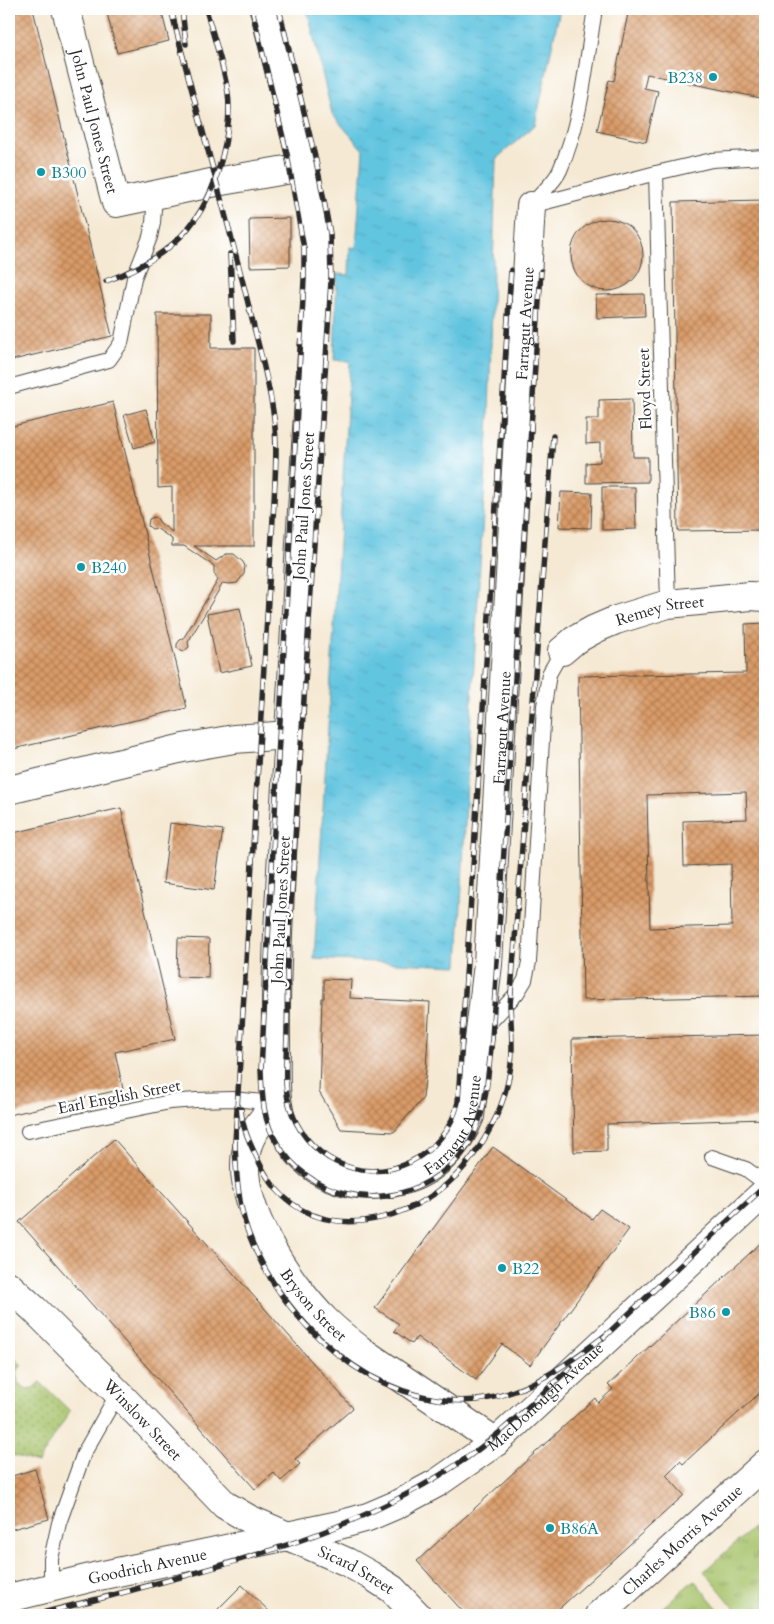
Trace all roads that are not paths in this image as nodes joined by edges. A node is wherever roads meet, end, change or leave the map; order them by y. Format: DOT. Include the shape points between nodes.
graph roads {
  1 [pos="66,9"];
  2 [pos="264,9"];
  3 [pos="595,9"];
  4 [pos="765,156"];
  5 [pos="303,167"];
  6 [pos="656,173"];
  7 [pos="155,194"];
  8 [pos="531,206"];
  9 [pos="9,387"];
  10 [pos="765,596"];
  11 [pos="668,604"];
  12 [pos="562,651"];
  13 [pos="289,735"];
  14 [pos="9,790"];
  15 [pos="479,1035"];
  16 [pos="276,1103"];
  17 [pos="28,1132"];
  18 [pos="712,1157"];
  19 [pos="765,1183"];
  20 [pos="366,1185"];
  21 [pos="765,1192"];
  22 [pos="9,1286"];
  23 [pos="118,1393"];
  24 [pos="496,1442"];
  25 [pos="765,1464"];
  26 [pos="286,1537"];
  27 [pos="51,1588"];
  28 [pos="9,1598"];
  29 [pos="417,1615"];
  30 [pos="599,1615"];
  1 -- 7 [label="street, John Paul Jones Street" via="116,203"];
  2 -- 5 [label="street"];
  3 -- 8 [label="lane" via="575,129 559,173"];
  4 -- 6 [label="lane" via="712,160"];
  5 -- 7 [label="street, John Paul Jones Street"];
  5 -- 13 [label="street, John Paul Jones Street" via="315,226 318,269"];
  6 -- 8 [label="lane"];
  6 -- 11 [label="lane, Floyd Street"];
  7 -- 9 [label="lane" via="150,237 134,278 121,343 115,353 109,360"];
  8 -- 15 [label="street, Farragut Avenue" via="488,964"];
  10 -- 11 [label="street, Remey Street"];
  11 -- 12 [label="street, Remey Street" via="609,623 575,640"];
  12 -- 15 [label="lane" via="549,674 544,706 529,962 525,980 517,993"];
  13 -- 14 [label="street" via="234,739 183,748"];
  13 -- 16 [label="street, John Paul Jones Street" via="275,977"];
  15 -- 20 [label="street, Farragut Avenue" via="470,1116 453,1147 431,1166 410,1178"];
  16 -- 17 [label="lane, Earl English Street" via="232,1099 170,1102"];
  16 -- 20 [label="street, John Paul Jones Street" via="289,1138 300,1156 316,1170 334,1179"];
  16 -- 24 [label="street, Bryson Street" via="249,1141 246,1160 251,1203 278,1259 311,1304 345,1338"];
  18 -- 19 [label="lane" via="746,1169"];
  21 -- 24 [label="street, MacDonough Avenue"];
  22 -- 23 [label="street, Winslow Street"];
  23 -- 26 [label="street, Winslow Street" via="225,1505"];
  23 -- 27 [label="lane" via="84,1453 59,1523 51,1559"];
  24 -- 26 [label="street, MacDonough Avenue" via="437,1483 382,1512"];
  25 -- 30 [label="street, Charles Morris Avenue"];
  26 -- 27 [label="street, Goodrich Avenue"];
  26 -- 29 [label="street, Sicard Street" via="370,1575 392,1590"];
  27 -- 28 [label="street, Goodrich Avenue"];
}
